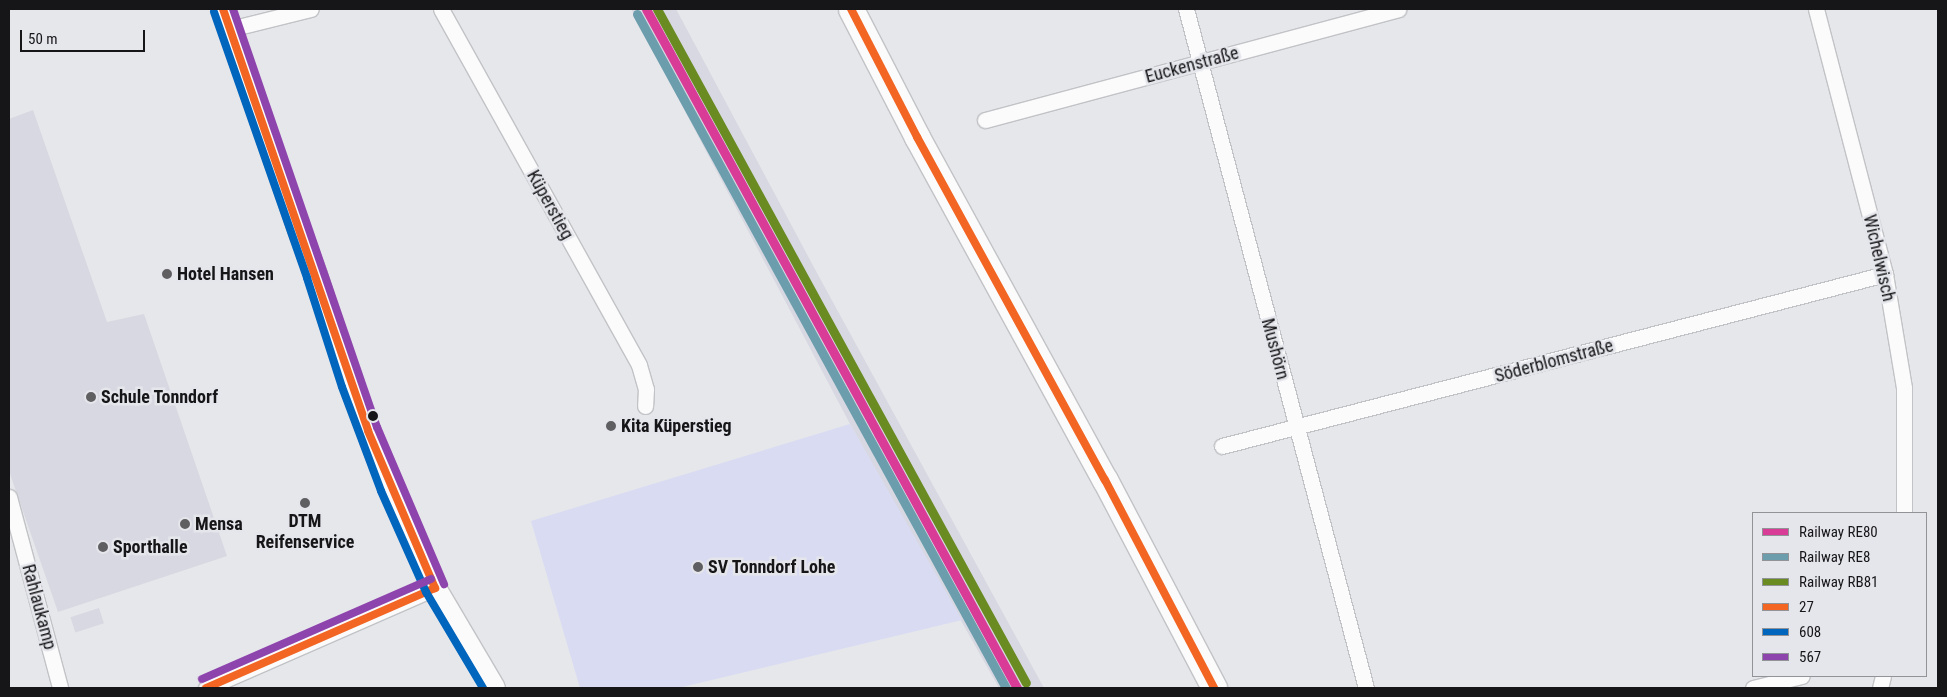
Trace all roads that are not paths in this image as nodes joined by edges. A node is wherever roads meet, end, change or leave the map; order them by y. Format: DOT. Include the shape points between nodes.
graph roads {
  1 [pos="311,9"];
  2 [pos="441,9"];
  3 [pos="851,9"];
  4 [pos="1186,9"];
  5 [pos="1398,9"];
  6 [pos="1816,9"];
  7 [pos="226,19"];
  8 [pos="1200,62"];
  9 [pos="985,120"];
  10 [pos="1885,274"];
  11 [pos="645,406"];
  12 [pos="1296,428"];
  13 [pos="1222,446"];
  14 [pos="9,497"];
  15 [pos="1904,512"];
  16 [pos="435,588"];
  17 [pos="1798,677"];
  18 [pos="60,688"];
  19 [pos="206,688"];
  20 [pos="494,688"];
  21 [pos="1214,688"];
  22 [pos="1366,688"];
  23 [pos="1753,688"];
  1 -- 7 [label="street"];
  2 -- 11 [label="street, Küperstieg" via="639,365 646,390"];
  3 -- 21 [label="main road"];
  4 -- 8 [label="street, Mushörn"];
  5 -- 8 [label="street, Euckenstraße"];
  6 -- 10 [label="street, Wichelwisch"];
  7 -- 16 [label="main road" via="368,431"];
  8 -- 9 [label="street, Euckenstraße"];
  8 -- 12 [label="street, Mushörn"];
  10 -- 12 [label="street, Söderblomstraße"];
  10 -- 15 [label="street, Wichelwisch" via="1904,388"];
  12 -- 13 [label="street, Söderblomstraße"];
  12 -- 22 [label="street, Mushörn"];
  14 -- 18 [label="street, Rahlaukamp"];
  16 -- 19 [label="street"];
  16 -- 20 [label="main road"];
  17 -- 23 [label="street"];
}
